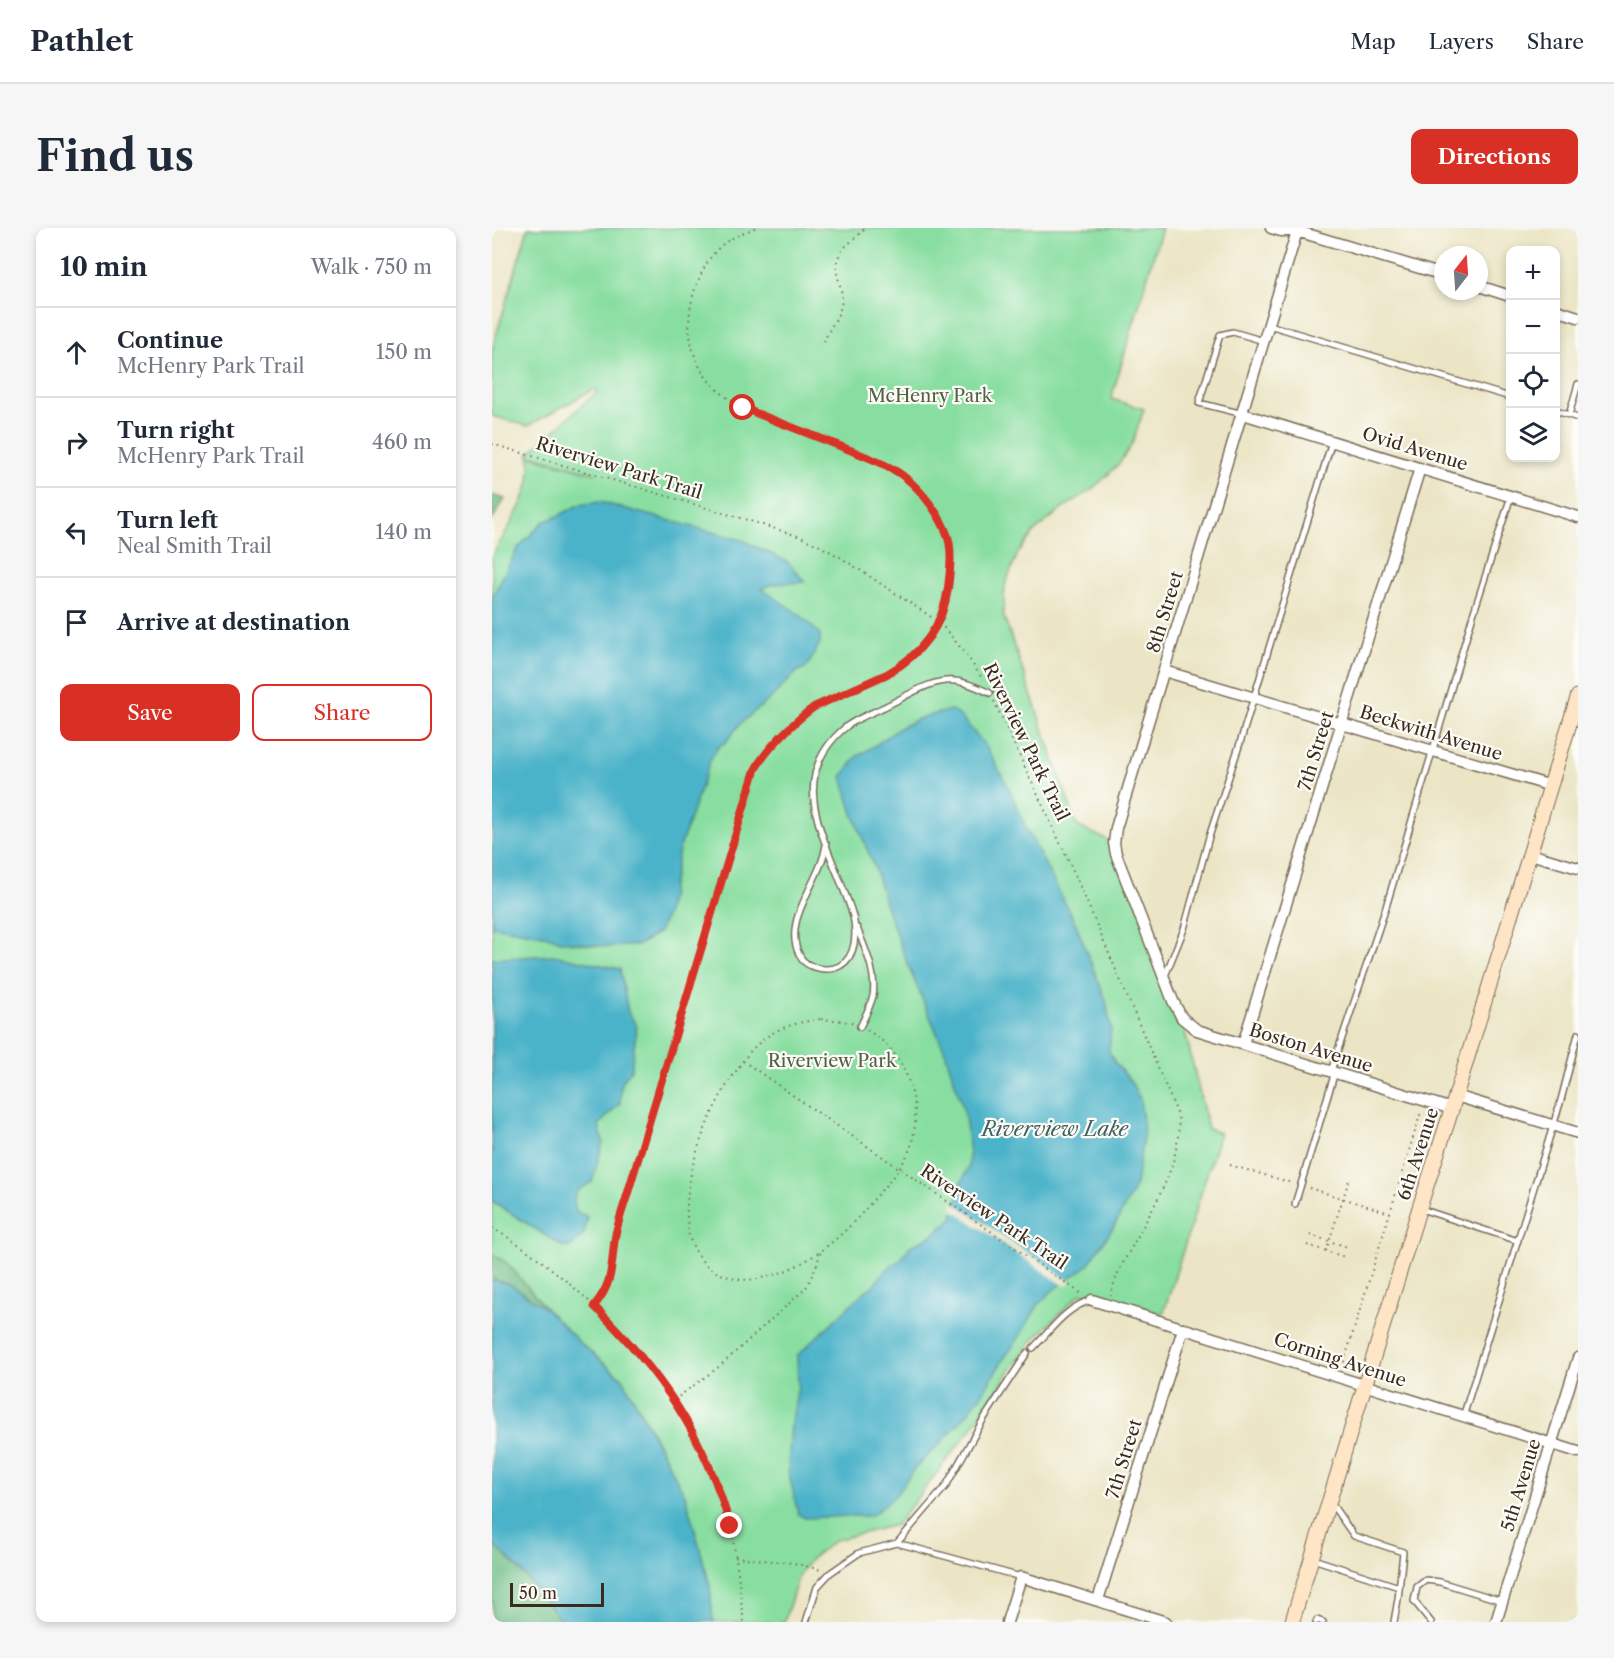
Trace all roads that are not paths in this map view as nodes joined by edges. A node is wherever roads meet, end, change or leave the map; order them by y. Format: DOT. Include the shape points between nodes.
graph roads {
  1 [pos="1271,228"];
  2 [pos="1298,229"];
  3 [pos="1434,272"];
  4 [pos="1488,289"];
  5 [pos="1506,295"];
  6 [pos="1560,311"];
  7 [pos="1578,317"];
  8 [pos="1269,325"];
  9 [pos="1264,341"];
  10 [pos="1578,384"];
  11 [pos="1506,396"];
  12 [pos="1560,412"];
  13 [pos="1243,414"];
  14 [pos="1569,415"];
  15 [pos="1578,418"];
  16 [pos="1332,441"];
  17 [pos="1420,468"];
  18 [pos="1511,496"];
  19 [pos="1578,517"];
  20 [pos="1164,671"];
  21 [pos="990,693"];
  22 [pos="1578,696"];
  23 [pos="1254,698"];
  24 [pos="1341,724"];
  25 [pos="1433,751"];
  26 [pos="1551,786"];
  27 [pos="825,844"];
  28 [pos="1530,854"];
  29 [pos="1578,868"];
  30 [pos="855,920"];
  31 [pos="1164,978"];
  32 [pos="1173,1001"];
  33 [pos="860,1027"];
  34 [pos="1578,1034"];
  35 [pos="1243,1044"];
  36 [pos="1333,1072"];
  37 [pos="1454,1102"];
  38 [pos="1553,1125"];
  39 [pos="1578,1133"];
  40 [pos="1296,1204"];
  41 [pos="1419,1209"];
  42 [pos="1518,1241"];
  43 [pos="1092,1300"];
  44 [pos="1184,1329"];
  45 [pos="1033,1348"];
  46 [pos="1027,1353"];
  47 [pos="1578,1358"];
  48 [pos="1365,1385"];
  49 [pos="1463,1417"];
  50 [pos="1551,1444"];
  51 [pos="1578,1452"];
  52 [pos="1329,1500"];
  53 [pos="897,1544"];
  54 [pos="1311,1559"];
  55 [pos="1021,1576"];
  56 [pos="1400,1587"];
  57 [pos="1098,1600"];
  58 [pos="1502,1601"];
  59 [pos="806,1622"];
  60 [pos="1007,1622"];
  61 [pos="1166,1622"];
  62 [pos="1292,1622"];
  63 [pos="1316,1622"];
  64 [pos="1323,1622"];
  65 [pos="1394,1622"];
  66 [pos="1431,1622"];
  67 [pos="1496,1622"];
  1 -- 2 [label="street"];
  2 -- 3 [label="street"];
  2 -- 8 [label="street, 8th Street"];
  4 -- 5 [label="street"];
  6 -- 7 [label="street"];
  8 -- 9 [label="street, 8th Street"];
  8 -- 11 [label="lane"];
  9 -- 13 [label="street, 8th Street"];
  9 -- 13 [label="lane" via="1233,332 1220,335 1199,403"];
  10 -- 14 [label="lane"];
  12 -- 14 [label="lane"];
  13 -- 16 [label="street, Ovid Avenue"];
  13 -- 20 [label="street, 8th Street"];
  14 -- 15 [label="lane"];
  16 -- 17 [label="street, Ovid Avenue"];
  16 -- 23 [label="lane"];
  17 -- 18 [label="street, Ovid Avenue"];
  17 -- 24 [label="street, 7th Street"];
  18 -- 19 [label="street, Ovid Avenue"];
  18 -- 25 [label="lane"];
  20 -- 23 [label="street, Beckwith Avenue"];
  20 -- 31 [label="street, 8th Street" via="1114,843"];
  21 -- 27 [label="lane" via="957,681 931,684 849,724 827,747 813,784 814,812"];
  22 -- 26 [label="main road, 6th Avenue"];
  23 -- 24 [label="street, Beckwith Avenue"];
  23 -- 31 [label="lane" via="1184,929"];
  24 -- 25 [label="street, Beckwith Avenue"];
  24 -- 35 [label="street, 7th Street"];
  25 -- 26 [label="street, Beckwith Avenue"];
  25 -- 36 [label="lane"];
  26 -- 28 [label="main road, 6th Avenue"];
  27 -- 30 [label="lane"];
  27 -- 30 [label="lane" via="821,866 795,926 800,958 823,970 846,962 853,949"];
  28 -- 29 [label="street"];
  28 -- 37 [label="main road, 6th Avenue"];
  30 -- 33 [label="lane" via="874,983"];
  31 -- 32 [label="street, 8th Street"];
  32 -- 35 [label="street, Boston Avenue" via="1182,1018 1197,1030"];
  34 -- 38 [label="lane"];
  35 -- 36 [label="street, Boston Avenue"];
  36 -- 37 [label="street, Boston Avenue"];
  36 -- 40 [label="lane"];
  37 -- 38 [label="street, Boston Avenue"];
  37 -- 41 [label="main road, 6th Avenue"];
  38 -- 39 [label="street, Boston Avenue"];
  38 -- 42 [label="lane"];
  41 -- 42 [label="lane"];
  41 -- 48 [label="main road, 6th Avenue"];
  42 -- 49 [label="lane"];
  43 -- 44 [label="street, Corning Avenue"];
  43 -- 45 [label="lane" via="1072,1308"];
  44 -- 48 [label="street, Corning Avenue"];
  44 -- 57 [label="street, 7th Street"];
  46 -- 53 [label="lane" via="946,1486"];
  47 -- 50 [label="street, 5th Avenue"];
  48 -- 49 [label="street, Corning Avenue"];
  48 -- 52 [label="main road, 6th Avenue"];
  49 -- 50 [label="street, Corning Avenue"];
  50 -- 51 [label="street, Corning Avenue"];
  50 -- 58 [label="street, 5th Avenue"];
  52 -- 54 [label="main road, 6th Avenue"];
  52 -- 56 [label="lane" via="1354,1536 1403,1552"];
  53 -- 55 [label="lane"];
  53 -- 59 [label="lane" via="859,1553 831,1573 817,1587"];
  54 -- 56 [label="lane"];
  54 -- 62 [label="main road, 6th Avenue"];
  55 -- 57 [label="street"];
  55 -- 60 [label="street"];
  56 -- 65 [label="lane"];
  57 -- 61 [label="street"];
  58 -- 66 [label="lane" via="1426,1580 1417,1587 1414,1601"];
  58 -- 67 [label="street, 5th Avenue"];
  63 -- 64 [label="lane"];
}
